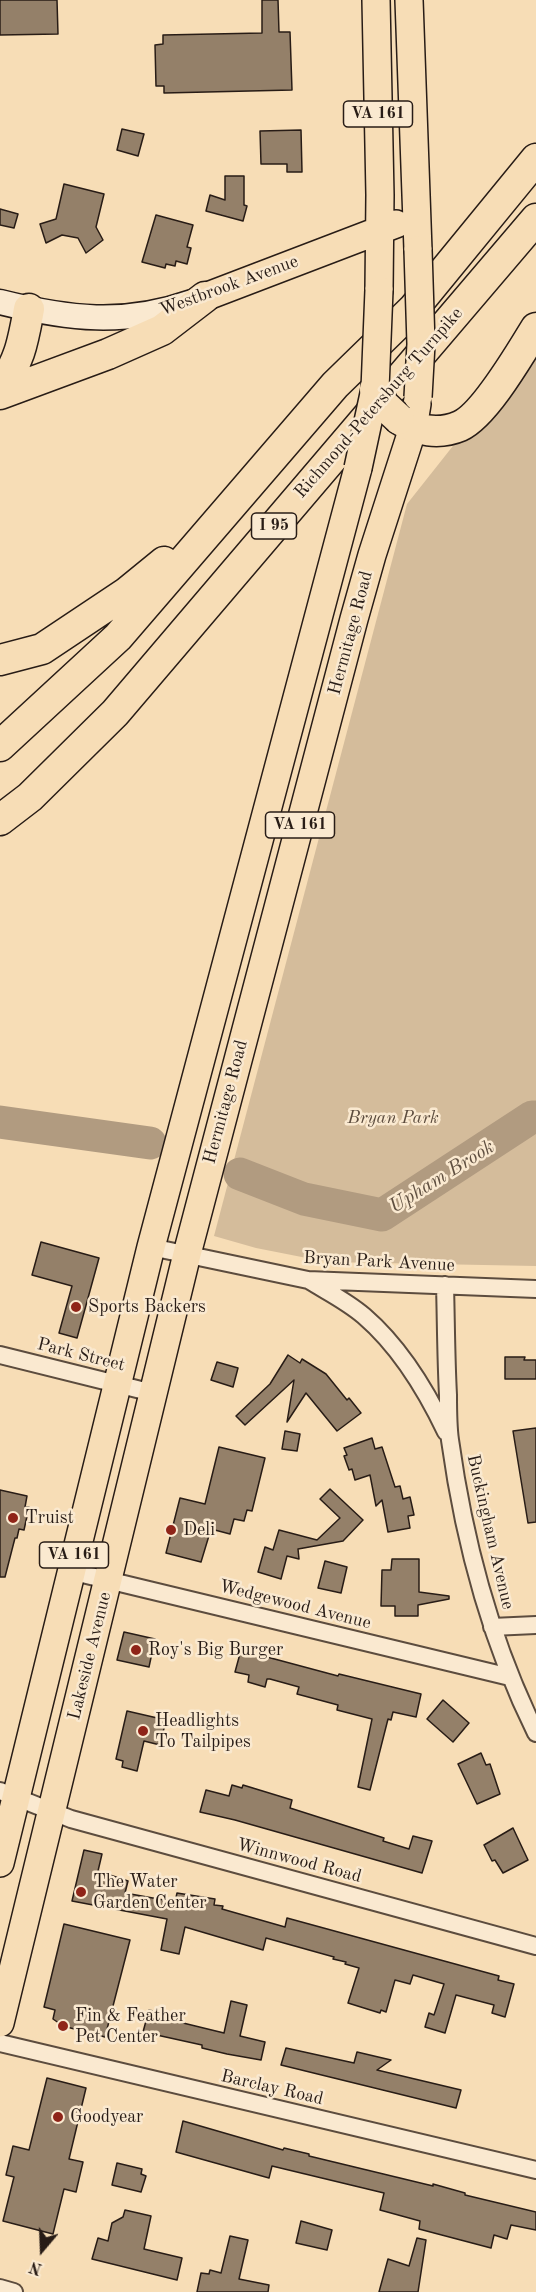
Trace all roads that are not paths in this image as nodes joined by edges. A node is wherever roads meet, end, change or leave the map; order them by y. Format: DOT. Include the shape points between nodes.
graph roads {
  1 [pos="375,0"];
  2 [pos="409,0"];
  3 [pos="536,159"];
  4 [pos="417,217"];
  5 [pos="536,219"];
  6 [pos="380,229"];
  7 [pos="205,297"];
  8 [pos="0,302"];
  9 [pos="29,309"];
  10 [pos="536,328"];
  11 [pos="0,387"];
  12 [pos="375,389"];
  13 [pos="0,394"];
  14 [pos="410,415"];
  15 [pos="251,484"];
  16 [pos="0,660"];
  17 [pos="0,746"];
  18 [pos="0,820"];
  19 [pos="151,1246"];
  20 [pos="188,1254"];
  21 [pos="308,1280"];
  22 [pos="446,1285"];
  23 [pos="536,1289"];
  24 [pos="0,1355"];
  25 [pos="117,1384"];
  26 [pos="153,1393"];
  27 [pos="449,1438"];
  28 [pos="70,1571"];
  29 [pos="109,1579"];
  30 [pos="536,1626"];
  31 [pos="492,1627"];
  32 [pos="510,1677"];
  33 [pos="536,1733"];
  34 [pos="8,1794"];
  35 [pos="52,1811"];
  36 [pos="0,1863"];
  37 [pos="536,1946"];
  38 [pos="0,2024"];
  39 [pos="0,2043"];
  40 [pos="536,2170"];
  41 [pos="0,2288"];
  42 [pos="14,2292"];
  1 -- 6 [label="main road, Hermitage Road / VA 161"];
  2 -- 4 [label="main road, Hermitage Road / VA 161"];
  3 -- 15 [label="highway, Richmond-Petersburg Turnpike / I 95" via="414,308 336,386"];
  4 -- 6 [label="main road, Westbrook Avenue"];
  4 -- 14 [label="main road, Hermitage Road / VA 161, bridge" via="421,344"];
  5 -- 18 [label="highway, Richmond-Petersburg Turnpike / I 95" via="115,713 30,797"];
  6 -- 7 [label="main road, Westbrook Avenue"];
  6 -- 12 [label="main road, Hermitage Road / VA 161, bridge"];
  7 -- 9 [label="street, Westbrook Avenue" via="144,316 87,317"];
  7 -- 13 [label="highway" via="162,330"];
  8 -- 9 [label="street, Westbrook Avenue"];
  9 -- 11 [label="highway" via="18,360"];
  10 -- 14 [label="highway" via="489,398 462,425 439,431"];
  12 -- 14 [label="highway, bridge" via="384,405"];
  12 -- 19 [label="main road, Hermitage Road / VA 161, bridge" via="358,468"];
  14 -- 20 [label="main road, Hermitage Road / VA 161"];
  15 -- 16 [label="highway" via="126,593 42,649"];
  15 -- 17 [label="highway, Richmond-Petersburg Turnpike / I 95" via="118,637"];
  19 -- 20 [label="street, Bryan Park Avenue"];
  19 -- 25 [label="main road, VA 161"];
  20 -- 21 [label="street, Bryan Park Avenue"];
  20 -- 26 [label="main road, Lakeside Avenue / VA 161"];
  21 -- 22 [label="street, Bryan Park Avenue"];
  21 -- 27 [label="street, Buckingham Avenue" via="364,1316 382,1334 420,1383"];
  22 -- 23 [label="street, Bryan Park Avenue"];
  22 -- 27 [label="street, Buckingham Avenue"];
  24 -- 25 [label="street, Park Street"];
  25 -- 26 [label="street, Park Street"];
  25 -- 28 [label="main road, VA 161"];
  26 -- 29 [label="main road, Lakeside Avenue / VA 161"];
  27 -- 31 [label="street, Buckingham Avenue"];
  28 -- 29 [label="street, Wedgewood Avenue"];
  28 -- 34 [label="main road, VA 161"];
  29 -- 32 [label="street, Wedgewood Avenue"];
  29 -- 35 [label="main road, Lakeside Avenue / VA 161"];
  30 -- 31 [label="street"];
  31 -- 32 [label="street, Buckingham Avenue"];
  32 -- 33 [label="street, Buckingham Avenue"];
  34 -- 35 [label="street, Winnwood Road"];
  34 -- 36 [label="main road, VA 161"];
  35 -- 37 [label="street, Winnwood Road"];
  35 -- 38 [label="main road, Lakeside Avenue / VA 161"];
  39 -- 40 [label="street, Barclay Road"];
  41 -- 42 [label="street"];
}
